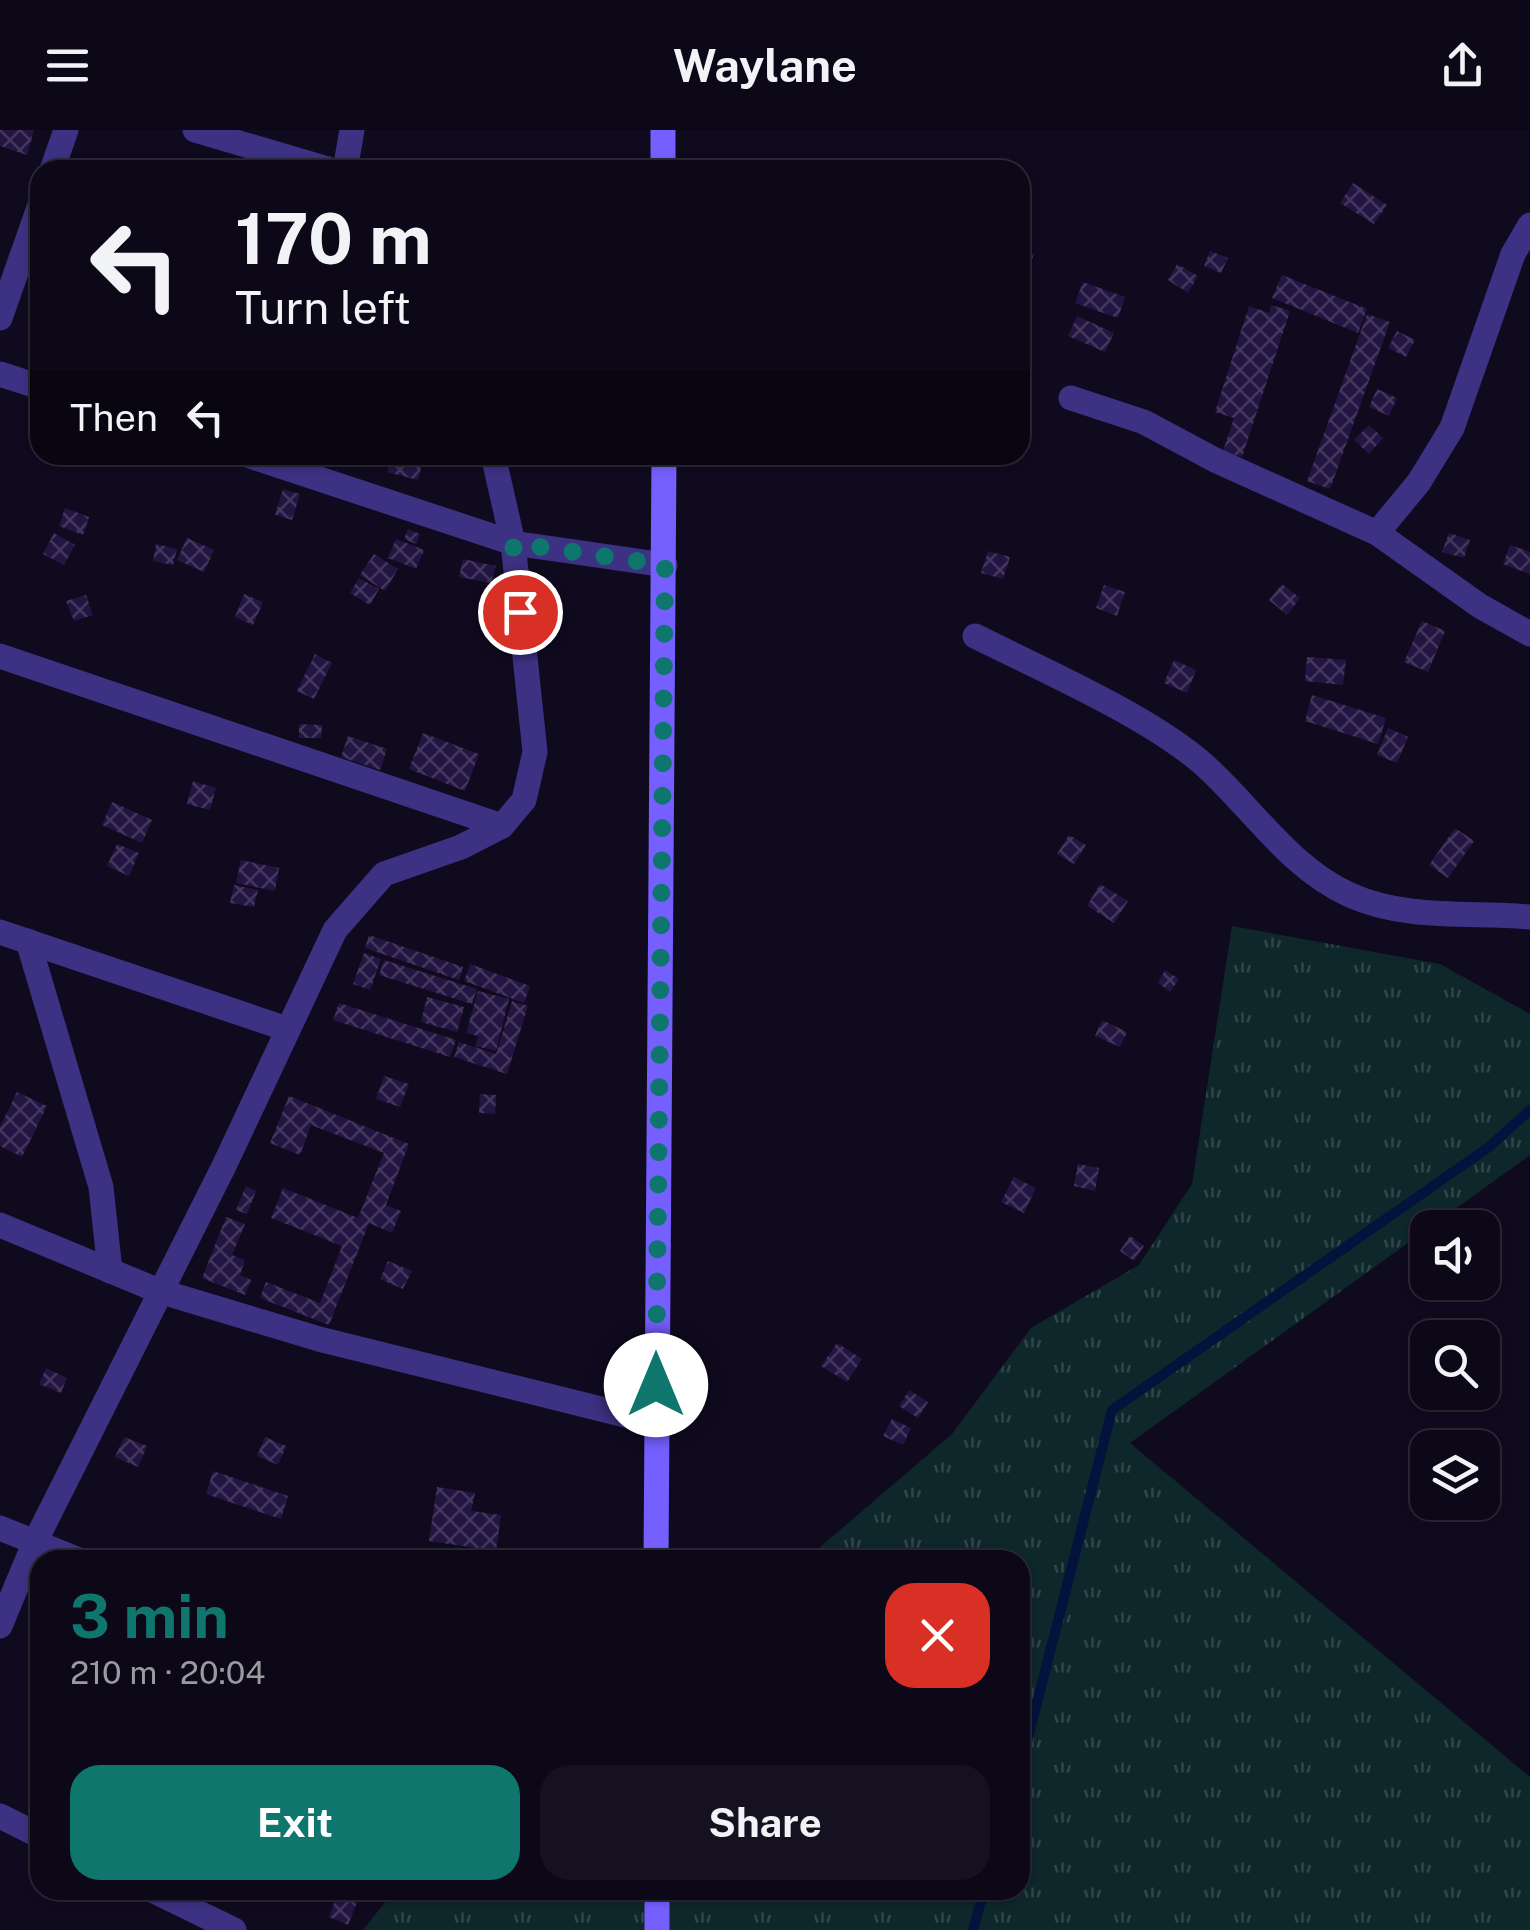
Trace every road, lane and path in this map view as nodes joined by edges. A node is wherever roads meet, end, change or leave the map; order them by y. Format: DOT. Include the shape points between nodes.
graph roads {
  1 [pos="66,130"];
  2 [pos="196,130"];
  3 [pos="352,130"];
  4 [pos="663,130"];
  5 [pos="56,160"];
  6 [pos="297,160"];
  7 [pos="348,160"];
  8 [pos="663,160"];
  9 [pos="1530,225"];
  10 [pos="30,233"];
  11 [pos="0,318"];
  12 [pos="0,374"];
  13 [pos="30,384"];
  14 [pos="1072,398"];
  15 [pos="276,465"];
  16 [pos="495,465"];
  17 [pos="664,465"];
  18 [pos="1377,533"];
  19 [pos="513,543"];
  20 [pos="665,565"];
  21 [pos="1530,634"];
  22 [pos="975,636"];
  23 [pos="0,656"];
  24 [pos="502,826"];
  25 [pos="1530,918"];
  26 [pos="0,932"];
  27 [pos="28,941"];
  28 [pos="287,1029"];
  29 [pos="0,1226"];
  30 [pos="110,1271"];
  31 [pos="159,1291"];
  32 [pos="656,1423"];
  33 [pos="0,1528"];
  34 [pos="34,1544"];
  35 [pos="32,1550"];
  36 [pos="51,1550"];
  37 [pos="656,1550"];
  38 [pos="30,1554"];
  39 [pos="0,1626"];
  40 [pos="0,1816"];
  41 [pos="30,1831"];
  42 [pos="172,1900"];
  43 [pos="657,1900"];
  44 [pos="234,1930"];
  45 [pos="658,1930"];
  1 -- 5 [label="street"];
  2 -- 6 [label="street"];
  3 -- 7 [label="street"];
  4 -- 8 [label="main road"];
  9 -- 18 [label="street" via="1513,254 1452,428"];
  10 -- 11 [label="street"];
  12 -- 13 [label="street"];
  14 -- 18 [label="street" via="1144,422"];
  15 -- 19 [label="street"];
  16 -- 19 [label="street"];
  17 -- 20 [label="main road"];
  18 -- 21 [label="street"];
  19 -- 20 [label="street"];
  19 -- 24 [label="street" via="534,752 524,800"];
  20 -- 32 [label="main road"];
  22 -- 25 [label="street" via="1200,762 1287,851 1347,894 1398,912"];
  23 -- 24 [label="street"];
  24 -- 28 [label="street" via="384,874 334,930"];
  26 -- 27 [label="street"];
  27 -- 28 [label="street"];
  27 -- 30 [label="street" via="101,1187"];
  28 -- 31 [label="street"];
  29 -- 30 [label="street"];
  30 -- 31 [label="street"];
  31 -- 32 [label="street" via="319,1339"];
  31 -- 34 [label="street"];
  32 -- 37 [label="main road"];
  33 -- 34 [label="street"];
  34 -- 35 [label="street"];
  34 -- 36 [label="street"];
  38 -- 39 [label="street"];
  40 -- 41 [label="street"];
  42 -- 44 [label="street"];
  43 -- 45 [label="main road"];
}
